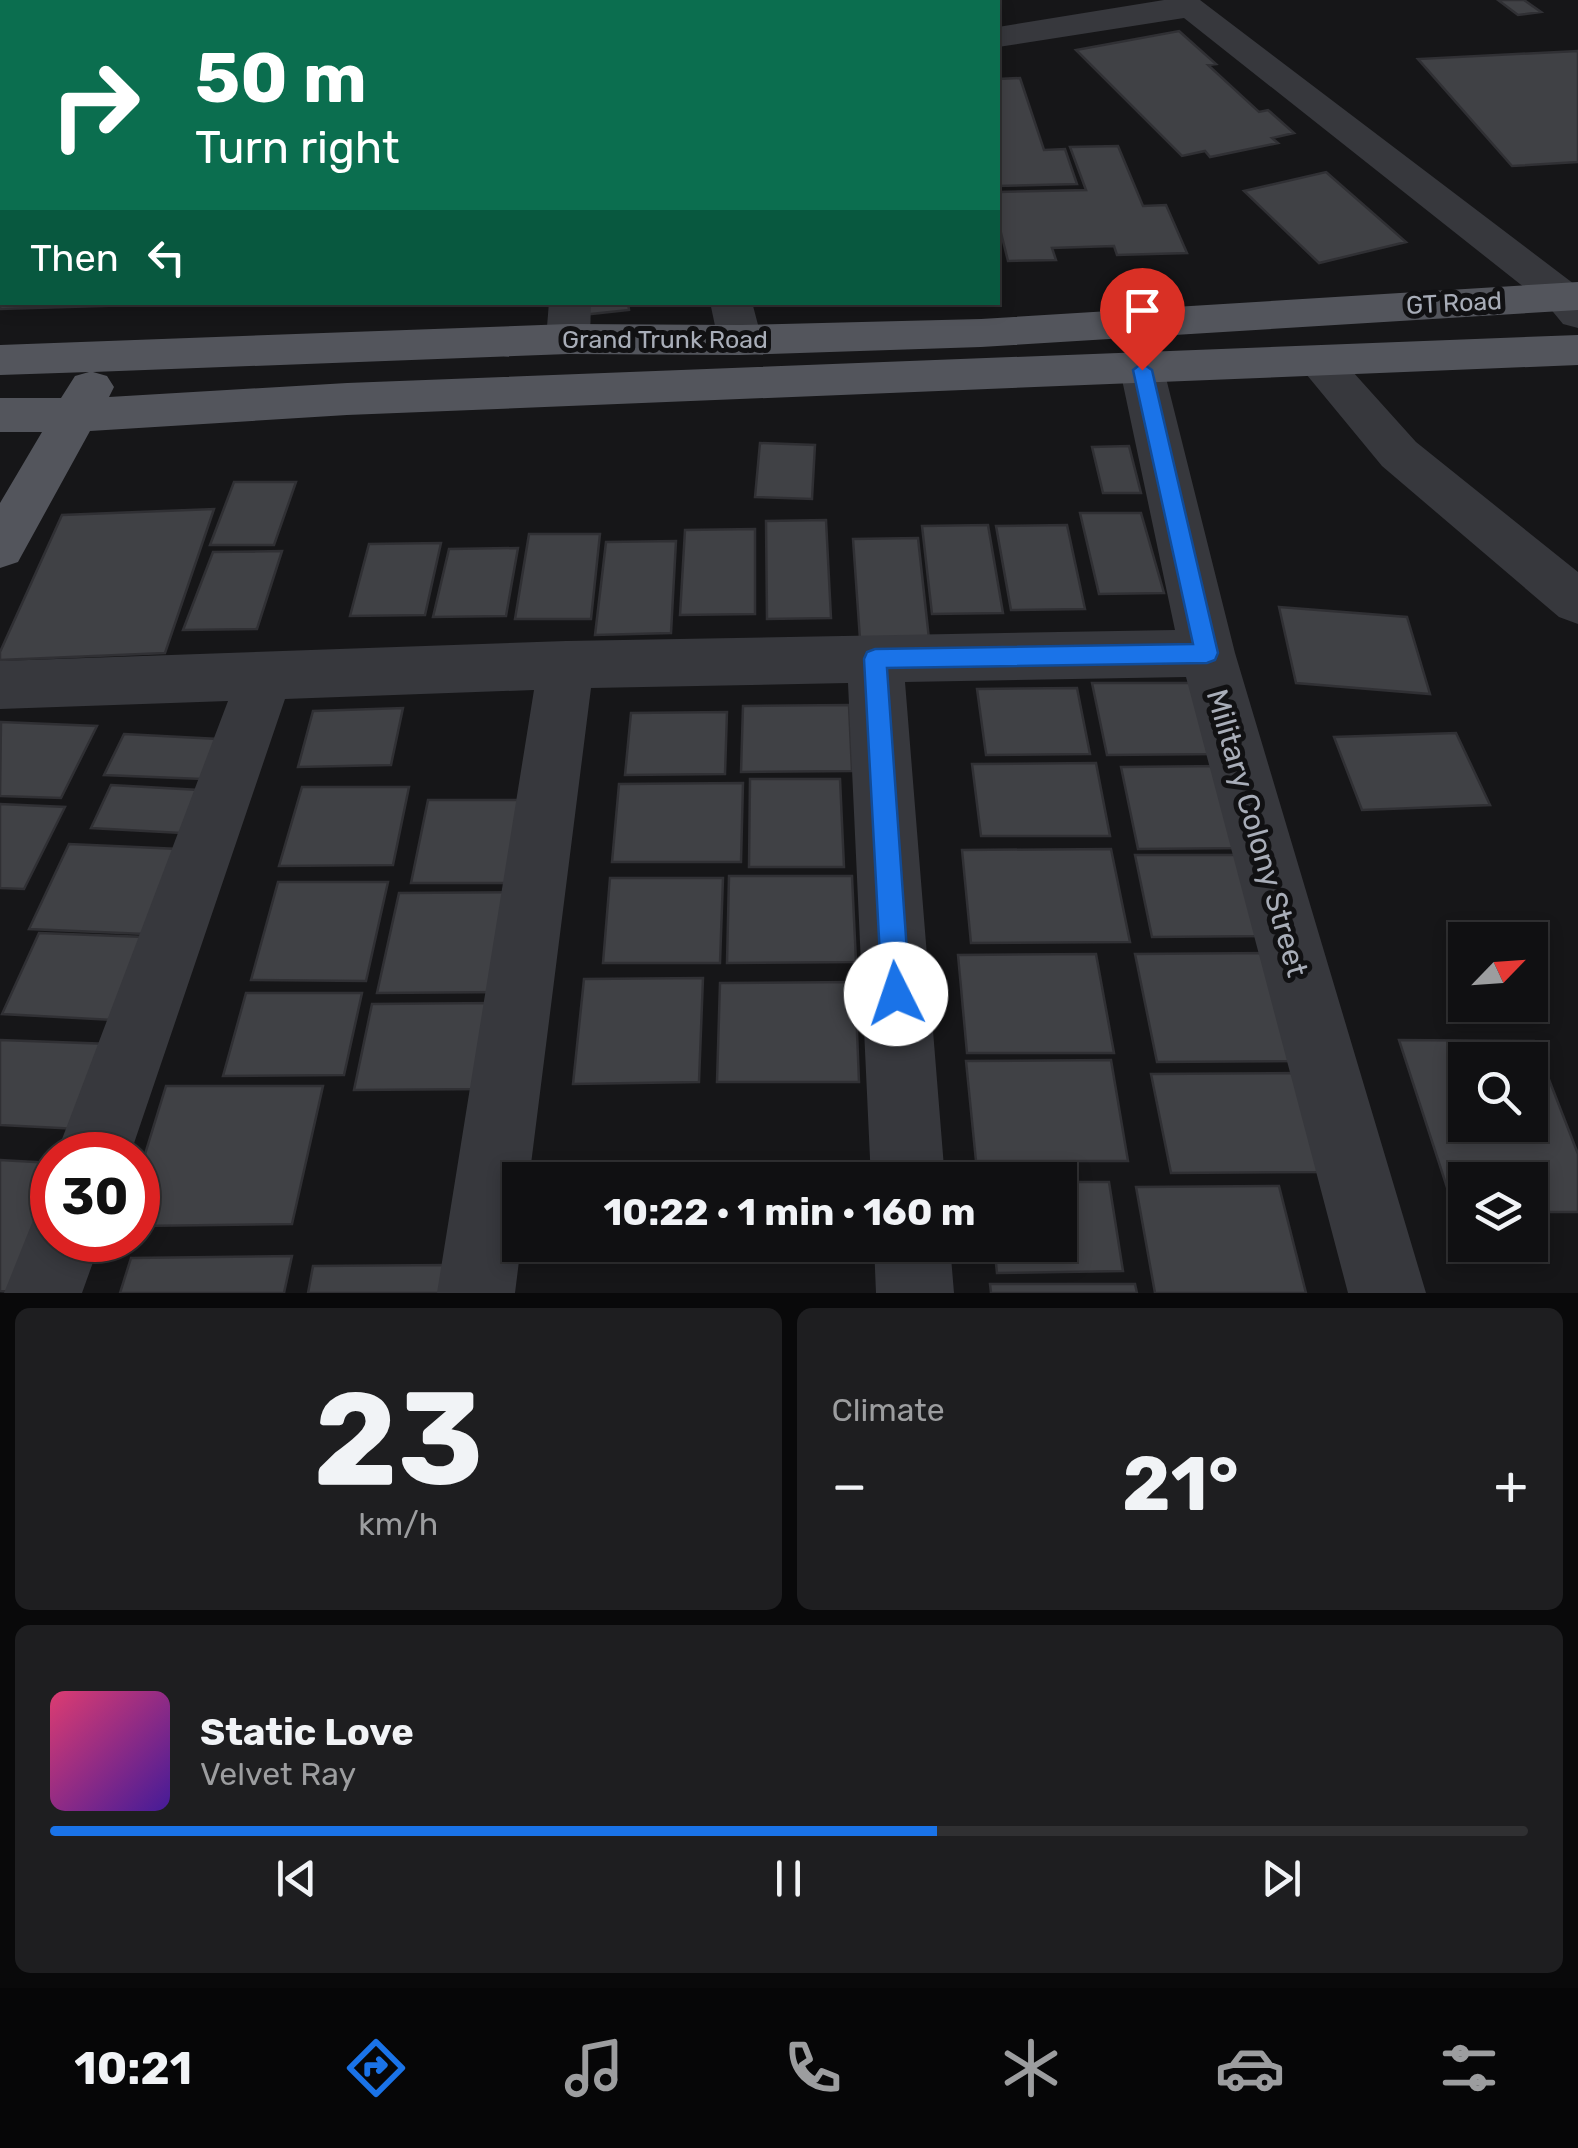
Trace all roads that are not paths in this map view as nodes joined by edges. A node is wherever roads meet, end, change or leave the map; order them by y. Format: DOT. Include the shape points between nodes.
graph roads {
  1 [pos="1184,4"];
  2 [pos="1000,37"];
  3 [pos="1573,303"];
  4 [pos="1329,310"];
  5 [pos="569,321"];
  6 [pos="736,321"];
  7 [pos="1578,350"];
  8 [pos="107,358"];
  9 [pos="0,360"];
  10 [pos="1319,363"];
  11 [pos="1142,370"];
  12 [pos="0,415"];
  13 [pos="75,415"];
  14 [pos="0,548"];
  15 [pos="1578,602"];
  16 [pos="1207,653"];
  17 [pos="875,659"];
  18 [pos="566,665"];
  19 [pos="266,676"];
  20 [pos="0,685"];
  21 [pos="101,1132"];
  22 [pos="907,1162"];
  23 [pos="55,1262"];
  24 [pos="913,1262"];
  25 [pos="44,1293"];
  26 [pos="476,1293"];
  27 [pos="916,1293"];
  28 [pos="1387,1293"];
  1 -- 2 [label="street"];
  1 -- 3 [label="street"];
  3 -- 4 [label="main road, GT Road"];
  4 -- 6 [label="main road, Grand Trunk Road" via="981,333"];
  5 -- 6 [label="main road, Grand Trunk Road"];
  5 -- 8 [label="main road, Grand Trunk Road"];
  7 -- 10 [label="main road"];
  8 -- 9 [label="main road, Grand Trunk Road"];
  8 -- 13 [label="main road"];
  10 -- 11 [label="main road"];
  10 -- 15 [label="street" via="1399,454"];
  11 -- 13 [label="main road"];
  11 -- 16 [label="street, Military Colony Street"];
  12 -- 13 [label="main road"];
  13 -- 14 [label="main road"];
  16 -- 17 [label="street"];
  16 -- 28 [label="street, Military Colony Street"];
  17 -- 18 [label="street"];
  17 -- 22 [label="street"];
  18 -- 19 [label="street"];
  18 -- 26 [label="street"];
  19 -- 20 [label="street"];
  19 -- 21 [label="street"];
  23 -- 25 [label="street"];
  24 -- 27 [label="street"];
}
